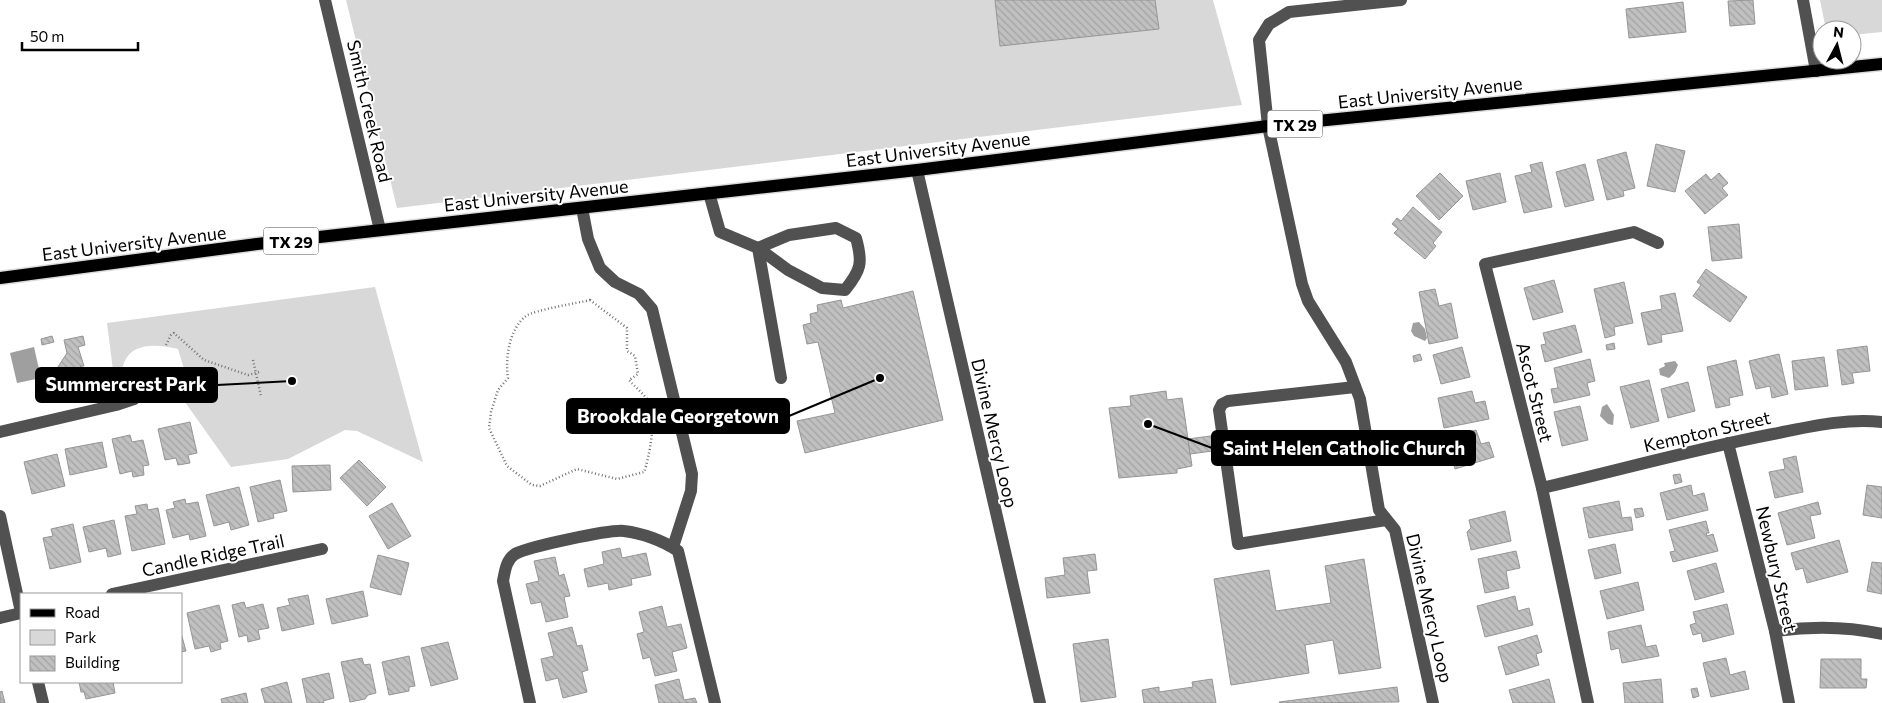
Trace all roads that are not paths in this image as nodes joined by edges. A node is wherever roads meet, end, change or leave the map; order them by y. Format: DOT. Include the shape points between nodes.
graph roads {
  1 [pos="325,0"];
  2 [pos="1401,0"];
  3 [pos="1803,0"];
  4 [pos="1882,64"];
  5 [pos="1816,71"];
  6 [pos="1268,126"];
  7 [pos="917,170"];
  8 [pos="709,194"];
  9 [pos="582,208"];
  10 [pos="380,230"];
  11 [pos="1658,243"];
  12 [pos="758,248"];
  13 [pos="0,278"];
  14 [pos="781,378"];
  15 [pos="153,382"];
  16 [pos="1355,387"];
  17 [pos="1882,422"];
  18 [pos="0,432"];
  19 [pos="1728,443"];
  20 [pos="1542,488"];
  21 [pos="0,516"];
  22 [pos="1386,520"];
  23 [pos="673,547"];
  24 [pos="322,550"];
  25 [pos="117,593"];
  26 [pos="20,607"];
  27 [pos="20,612"];
  28 [pos="0,618"];
  29 [pos="1775,630"];
  30 [pos="1882,634"];
  31 [pos="38,683"];
  32 [pos="43,703"];
  33 [pos="530,703"];
  34 [pos="715,703"];
  35 [pos="1040,703"];
  36 [pos="1434,703"];
  37 [pos="1588,703"];
  38 [pos="1789,703"];
  1 -- 10 [label="street, Smith Creek Road"];
  2 -- 6 [label="street, Divine Mercy Loop" via="1289,12 1269,24 1259,40"];
  3 -- 5 [label="street"];
  4 -- 5 [label="main road, East University Avenue / TX 29"];
  5 -- 6 [label="main road, East University Avenue / TX 29"];
  6 -- 7 [label="main road, East University Avenue / TX 29"];
  6 -- 16 [label="street, Divine Mercy Loop" via="1302,284 1308,301 1346,362"];
  7 -- 8 [label="main road, East University Avenue / TX 29"];
  7 -- 35 [label="street, Divine Mercy Loop"];
  8 -- 9 [label="main road, East University Avenue / TX 29"];
  8 -- 12 [label="street" via="720,232"];
  9 -- 10 [label="main road, East University Avenue / TX 29"];
  9 -- 23 [label="street" via="588,239 600,268 615,282 639,294 652,309 661,339 692,474"];
  10 -- 13 [label="main road, East University Avenue / TX 29"];
  11 -- 20 [label="street, Ascot Street" via="1634,232 1485,264"];
  12 -- 12 [label="street" via="788,270 822,288 845,290 857,276 862,257 856,238 836,228 789,235"];
  12 -- 14 [label="street"];
  15 -- 18 [label="street" via="134,399 116,405"];
  16 -- 22 [label="street, Divine Mercy Loop" via="1360,399 1379,510"];
  16 -- 22 [label="street" via="1222,404 1219,410 1238,544"];
  17 -- 19 [label="street, Kempton Street" via="1837,422"];
  19 -- 20 [label="street, Kempton Street"];
  19 -- 29 [label="street, Newbury Street"];
  20 -- 37 [label="street, Ascot Street"];
  21 -- 26 [label="street"];
  22 -- 36 [label="street, Divine Mercy Loop" via="1395,530"];
  23 -- 33 [label="street" via="624,531 608,532 515,554 507,562 503,581"];
  23 -- 34 [label="street" via="678,550"];
  24 -- 25 [label="street, Candle Ridge Trail"];
  27 -- 28 [label="street"];
  29 -- 30 [label="street" via="1836,626"];
  29 -- 38 [label="street, Newbury Street"];
  31 -- 32 [label="street"];
}
